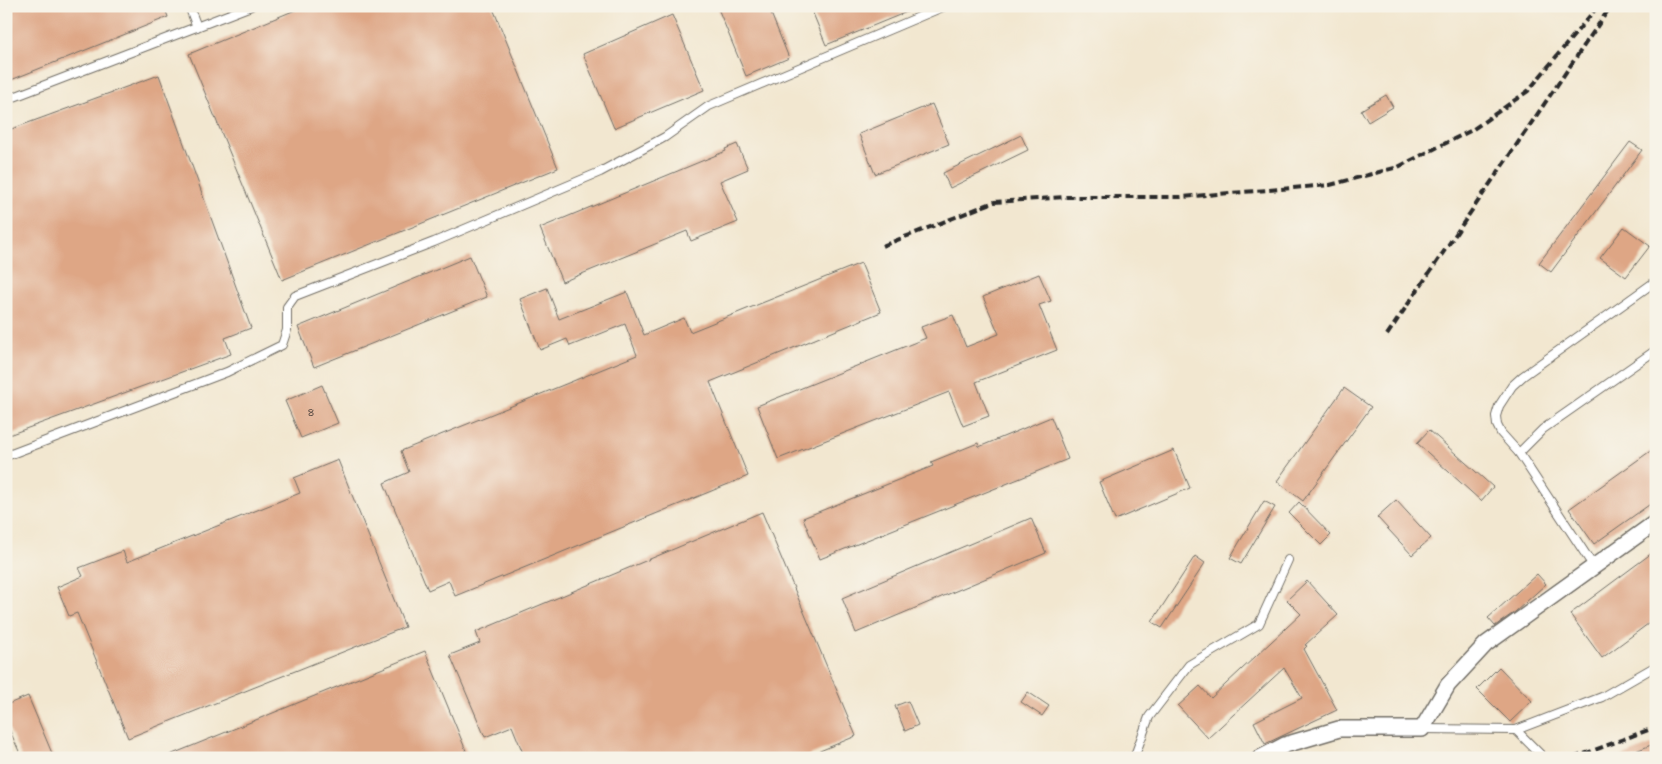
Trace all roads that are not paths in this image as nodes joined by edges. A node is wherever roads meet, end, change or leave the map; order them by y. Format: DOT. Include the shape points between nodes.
graph roads {
  1 [pos="189,6"];
  2 [pos="251,6"];
  3 [pos="945,6"];
  4 [pos="197,27"];
  5 [pos="6,100"];
  6 [pos="1656,281"];
  7 [pos="1656,350"];
  8 [pos="1519,453"];
  9 [pos="6,456"];
  10 [pos="1656,522"];
  11 [pos="1288,560"];
  12 [pos="1594,567"];
  13 [pos="1656,666"];
  14 [pos="1422,729"];
  15 [pos="1516,730"];
  16 [pos="1134,758"];
  17 [pos="1260,758"];
  18 [pos="1544,758"];
  1 -- 4 [label="lane"];
  2 -- 4 [label="lane"];
  3 -- 9 [label="lane" via="710,106 665,137 600,172 295,296 287,308 287,330 282,345 235,368"];
  4 -- 5 [label="lane"];
  6 -- 8 [label="lane" via="1535,366 1512,386 1496,416 1501,433"];
  7 -- 8 [label="lane" via="1543,429"];
  8 -- 12 [label="lane"];
  10 -- 12 [label="street"];
  11 -- 16 [label="lane" via="1259,624 1189,665 1148,717"];
  12 -- 14 [label="street" via="1486,644 1448,684"];
  13 -- 15 [label="lane" via="1602,697"];
  14 -- 15 [label="lane"];
  14 -- 17 [label="street" via="1339,729 1285,745"];
  15 -- 18 [label="lane"];
}
